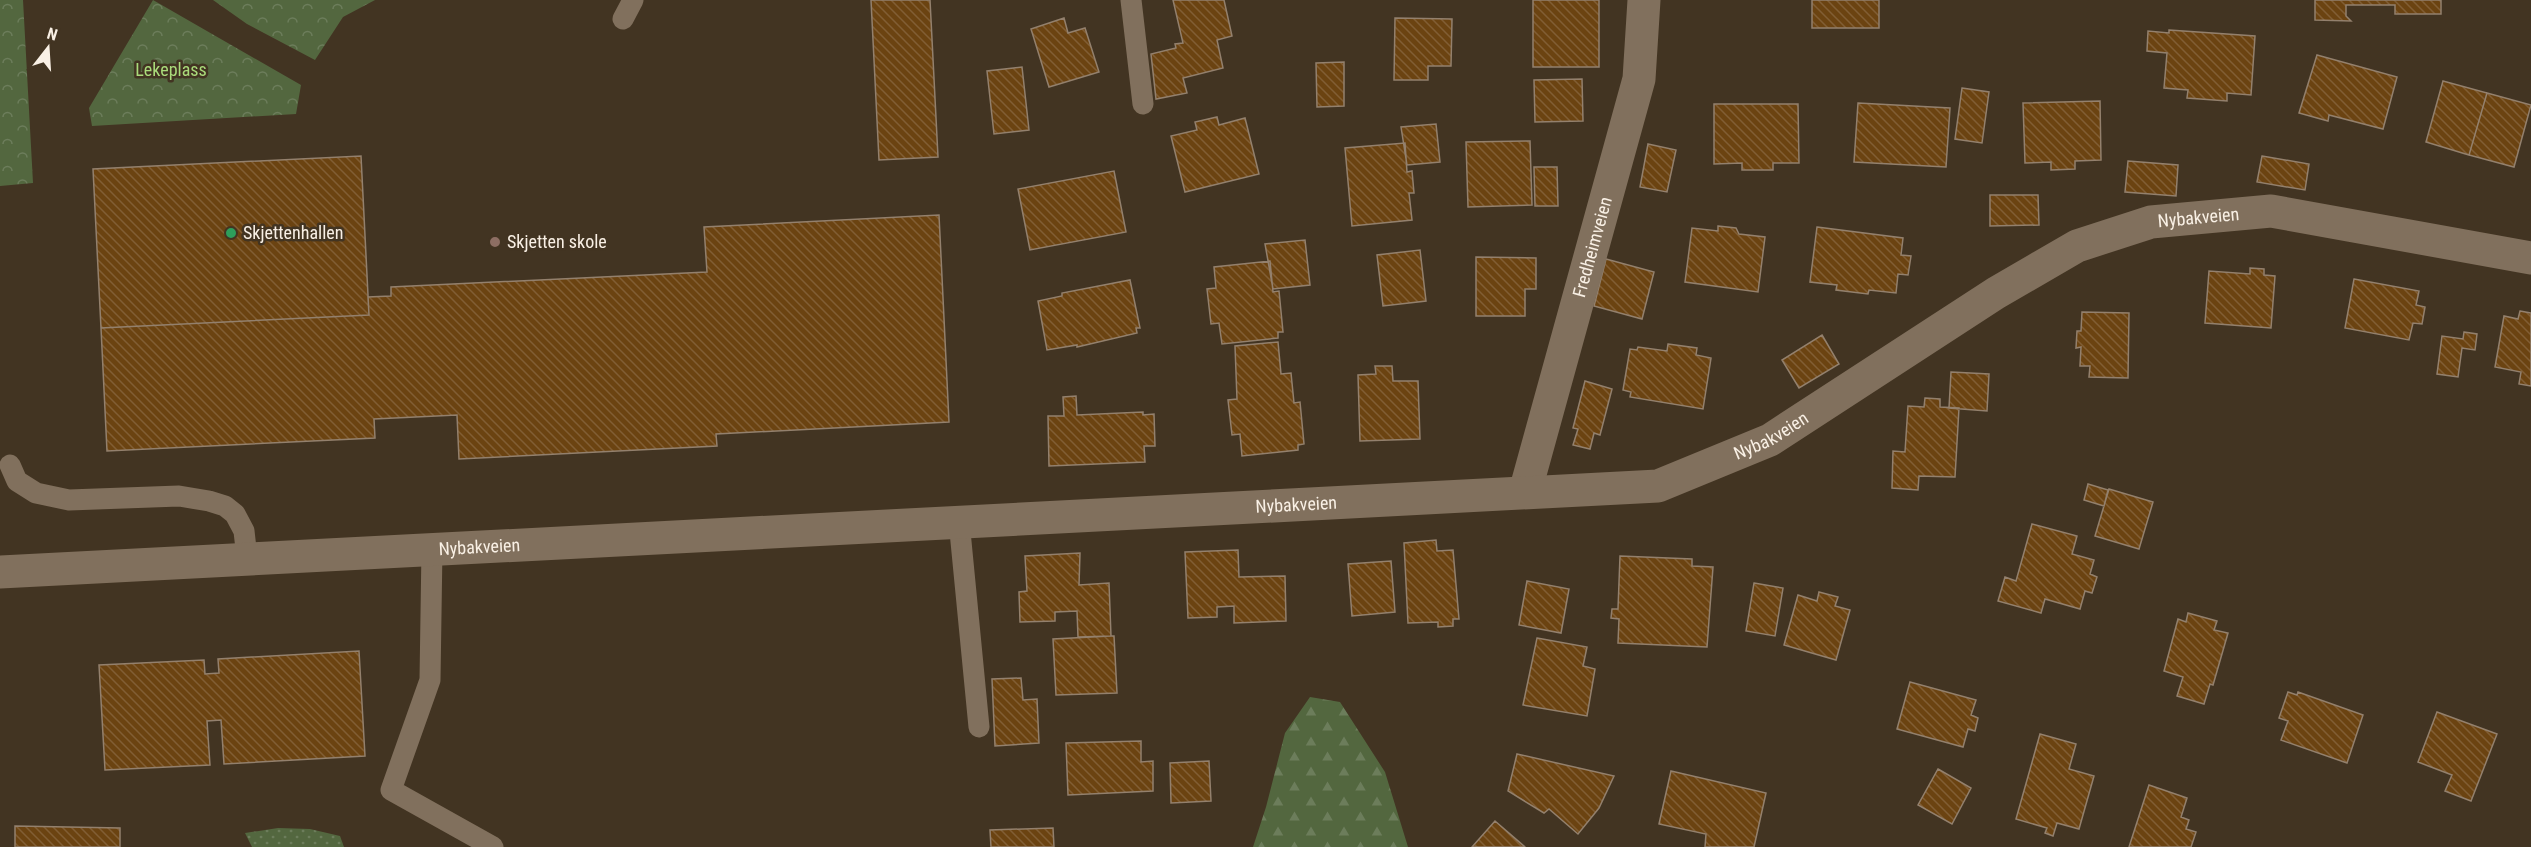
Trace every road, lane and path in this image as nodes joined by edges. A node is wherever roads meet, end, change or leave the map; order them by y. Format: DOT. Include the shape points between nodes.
graph roads {
  1 [pos="633,0"];
  2 [pos="1131,0"];
  3 [pos="1644,0"];
  4 [pos="623,19"];
  5 [pos="1143,104"];
  6 [pos="2531,258"];
  7 [pos="10,465"];
  8 [pos="1525,492"];
  9 [pos="959,521"];
  10 [pos="432,548"];
  11 [pos="247,558"];
  12 [pos="0,572"];
  13 [pos="979,727"];
  14 [pos="493,847"];
  1 -- 4 [label="lane"];
  2 -- 5 [label="lane"];
  3 -- 8 [label="street, Fredheimveien" via="1639,79"];
  6 -- 8 [label="street, Nybakveien" via="2271,211 2151,222 2077,246 1770,440 1658,486"];
  7 -- 11 [label="lane" via="17,481 36,493 69,500 180,496 225,506 236,513 244,531"];
  8 -- 9 [label="street, Nybakveien"];
  9 -- 10 [label="street, Nybakveien"];
  9 -- 13 [label="lane"];
  10 -- 11 [label="street, Nybakveien"];
  10 -- 14 [label="lane" via="430,680 391,790"];
  11 -- 12 [label="street, Nybakveien"];
}
